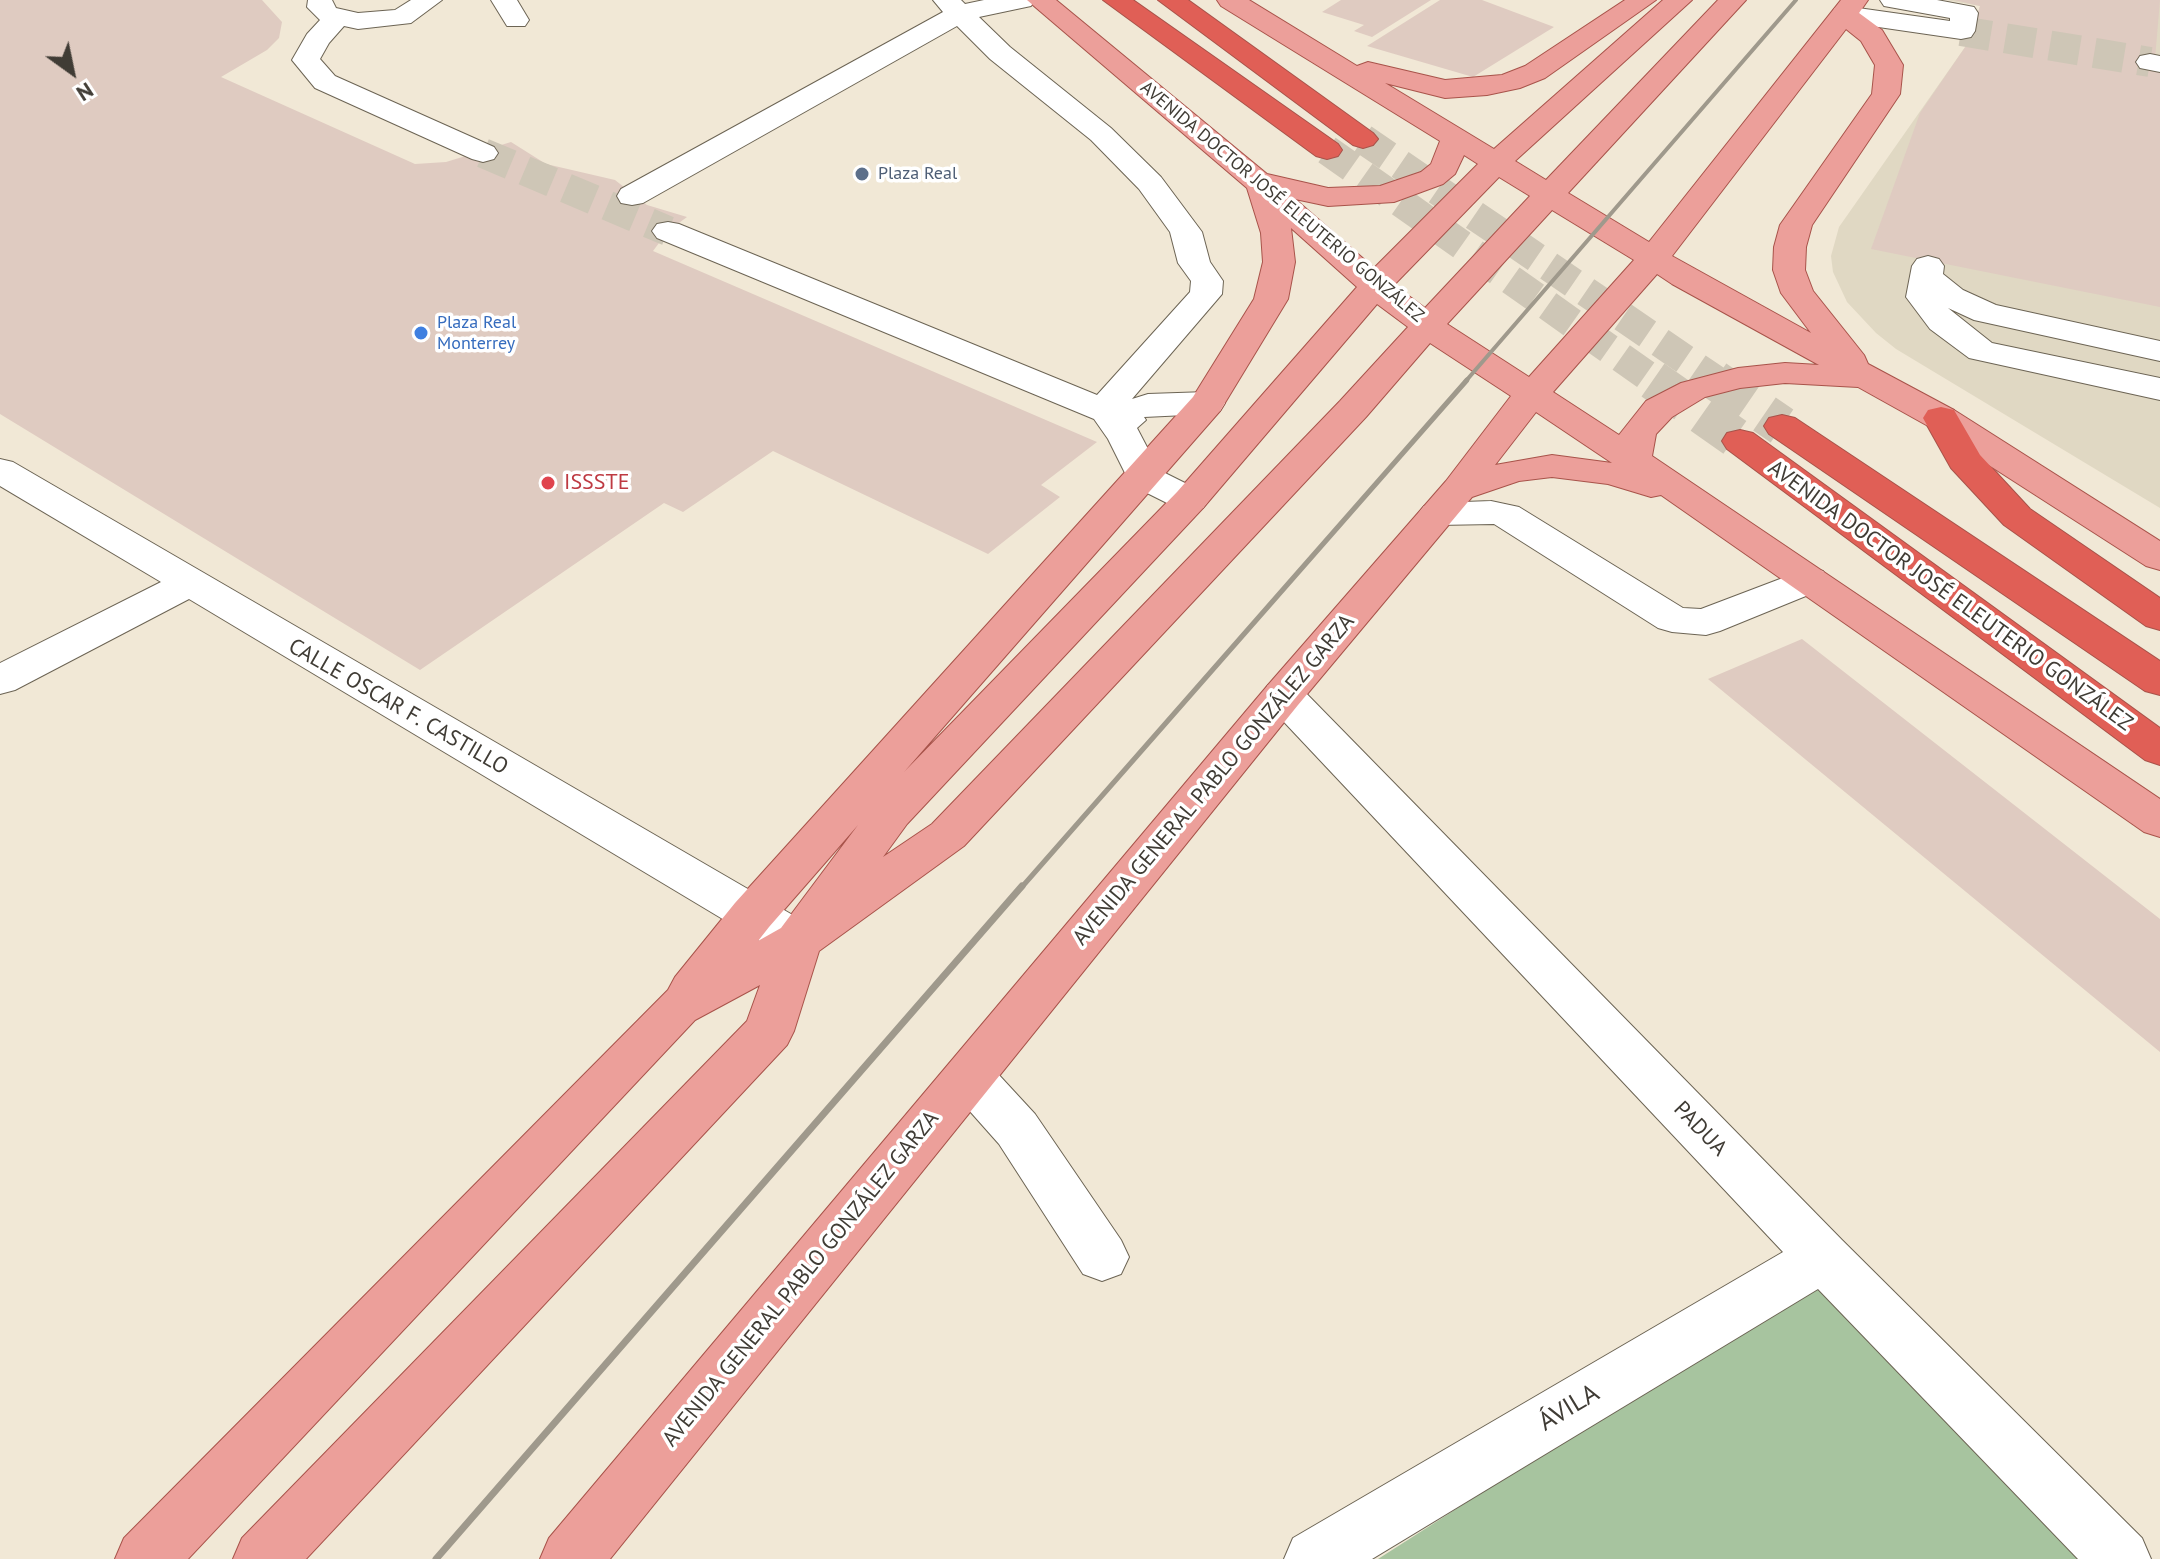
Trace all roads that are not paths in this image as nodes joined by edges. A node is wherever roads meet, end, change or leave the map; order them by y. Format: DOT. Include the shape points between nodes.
graph roads {
  1 [pos="429,0"];
  2 [pos="1116,0"];
  3 [pos="1171,0"];
  4 [pos="1230,0"];
  5 [pos="1643,0"];
  6 [pos="1679,0"];
  7 [pos="1733,0"];
  8 [pos="1893,0"];
  9 [pos="1036,2"];
  10 [pos="1850,7"];
  11 [pos="328,9"];
  12 [pos="954,13"];
  13 [pos="402,17"];
  14 [pos="1321,56"];
  15 [pos="317,74"];
  16 [pos="1363,139"];
  17 [pos="1455,140"];
  18 [pos="1327,150"];
  19 [pos="483,153"];
  20 [pos="1497,162"];
  21 [pos="1259,184"];
  22 [pos="1552,195"];
  23 [pos="632,196"];
  24 [pos="668,231"];
  25 [pos="1653,259"];
  26 [pos="1375,286"];
  27 [pos="2049,306"];
  28 [pos="1428,326"];
  29 [pos="2160,328"];
  30 [pos="2160,351"];
  31 [pos="1866,379"];
  32 [pos="2160,389"];
  33 [pos="1531,396"];
  34 [pos="1207,403"];
  35 [pos="1353,409"];
  36 [pos="1110,411"];
  37 [pos="1941,418"];
  38 [pos="1782,426"];
  39 [pos="1740,441"];
  40 [pos="1174,442"];
  41 [pos="1239,444"];
  42 [pos="1633,459"];
  43 [pos="0,470"];
  44 [pos="1144,477"];
  45 [pos="1190,500"];
  46 [pos="1694,500"];
  47 [pos="1448,501"];
  48 [pos="2160,558"];
  49 [pos="1809,580"];
  50 [pos="188,584"];
  51 [pos="2160,617"];
  52 [pos="0,680"];
  53 [pos="2160,681"];
  54 [pos="1283,695"];
  55 [pos="2160,750"];
  56 [pos="2160,821"];
  57 [pos="752,915"];
  58 [pos="798,941"];
  59 [pos="678,1007"];
  60 [pos="969,1076"];
  61 [pos="1102,1257"];
  62 [pos="1823,1257"];
  63 [pos="146,1559"];
  64 [pos="264,1559"];
  65 [pos="571,1559"];
  66 [pos="1315,1559"];
  67 [pos="2120,1559"];
  1 -- 13 [label="street"];
  2 -- 18 [label="highway"];
  3 -- 16 [label="highway"];
  4 -- 14 [label="main road"];
  5 -- 14 [label="main road" via="1535,72 1487,87 1420,85"];
  6 -- 20 [label="main road"];
  7 -- 22 [label="main road"];
  8 -- 10 [label="street" via="1963,22"];
  9 -- 12 [label="street"];
  9 -- 21 [label="main road, AVENIDA DOCTOR JOSÉ ELEUTERIO GONZÁLEZ"];
  10 -- 25 [label="main road, AVENIDA GENERAL PABLO GONZÁLEZ GARZA"];
  10 -- 31 [label="main road" via="1889,65 1886,94 1796,225 1789,270 1797,293"];
  11 -- 13 [label="street" via="382,21"];
  11 -- 15 [label="street" via="306,60"];
  12 -- 23 [label="street"];
  12 -- 36 [label="street" via="1101,134 1150,183 1186,232 1194,263 1207,281 1206,294"];
  13 -- 15 [label="street" via="324,60"];
  14 -- 17 [label="main road"];
  15 -- 19 [label="street"];
  17 -- 20 [label="main road"];
  17 -- 21 [label="main road" via="1444,168 1432,178 1383,195 1328,197"];
  20 -- 22 [label="main road"];
  20 -- 26 [label="main road"];
  21 -- 26 [label="main road, AVENIDA DOCTOR JOSÉ ELEUTERIO GONZÁLEZ"];
  21 -- 34 [label="main road" via="1277,233 1279,262 1271,299"];
  22 -- 25 [label="main road"];
  22 -- 28 [label="main road"];
  24 -- 36 [label="street"];
  25 -- 31 [label="main road"];
  25 -- 33 [label="main road, AVENIDA GENERAL PABLO GONZÁLEZ GARZA"];
  26 -- 28 [label="main road, AVENIDA DOCTOR JOSÉ ELEUTERIO GONZÁLEZ"];
  26 -- 41 [label="main road"];
  27 -- 29 [label="street"];
  28 -- 33 [label="main road, AVENIDA DOCTOR JOSÉ ELEUTERIO GONZÁLEZ"];
  28 -- 35 [label="main road"];
  30 -- 32 [label="street" via="1986,313 1951,297 1927,271 1923,297 1931,309 1981,351"];
  31 -- 37 [label="main road"];
  31 -- 42 [label="main road" via="1785,373 1693,390 1659,409 1638,432"];
  33 -- 42 [label="main road, AVENIDA DOCTOR JOSÉ ELEUTERIO GONZÁLEZ"];
  33 -- 47 [label="main road, AVENIDA GENERAL PABLO GONZÁLEZ GARZA"];
  34 -- 36 [label="street"];
  34 -- 40 [label="main road"];
  35 -- 41 [label="main road"];
  35 -- 58 [label="main road" via="948,835"];
  36 -- 40 [label="street"];
  36 -- 44 [label="street"];
  37 -- 48 [label="main road"];
  37 -- 51 [label="highway" via="1964,460 2017,517"];
  38 -- 53 [label="highway, AVENIDA DOCTOR JOSÉ ELEUTERIO GONZÁLEZ"];
  39 -- 55 [label="highway, AVENIDA DOCTOR JOSÉ ELEUTERIO GONZÁLEZ"];
  40 -- 41 [label="main road"];
  40 -- 44 [label="main road"];
  41 -- 45 [label="main road"];
  42 -- 46 [label="main road, AVENIDA DOCTOR JOSÉ ELEUTERIO GONZÁLEZ"];
  43 -- 50 [label="street, CALLE OSCAR F. CASTILLO"];
  44 -- 45 [label="street"];
  44 -- 57 [label="main road"];
  45 -- 58 [label="main road" via="891,813"];
  46 -- 47 [label="main road" via="1573,467 1514,471"];
  46 -- 49 [label="main road, AVENIDA DOCTOR JOSÉ ELEUTERIO GONZÁLEZ"];
  47 -- 49 [label="street" via="1506,515 1672,619 1706,622"];
  47 -- 54 [label="main road, AVENIDA GENERAL PABLO GONZÁLEZ GARZA"];
  49 -- 56 [label="main road, AVENIDA DOCTOR JOSÉ ELEUTERIO GONZÁLEZ"];
  50 -- 52 [label="street"];
  50 -- 57 [label="street, CALLE OSCAR F. CASTILLO"];
  54 -- 60 [label="main road, AVENIDA GENERAL PABLO GONZÁLEZ GARZA"];
  54 -- 62 [label="street, PADUA"];
  57 -- 58 [label="street, CALLE OSCAR F. CASTILLO"];
  57 -- 59 [label="main road"];
  58 -- 59 [label="main road"];
  58 -- 64 [label="main road" via="769,1031"];
  59 -- 63 [label="main road"];
  60 -- 61 [label="street" via="1017,1129"];
  60 -- 65 [label="main road, AVENIDA GENERAL PABLO GONZÁLEZ GARZA"];
  62 -- 66 [label="street, ÁVILA"];
  62 -- 67 [label="street, PADUA"];
}
